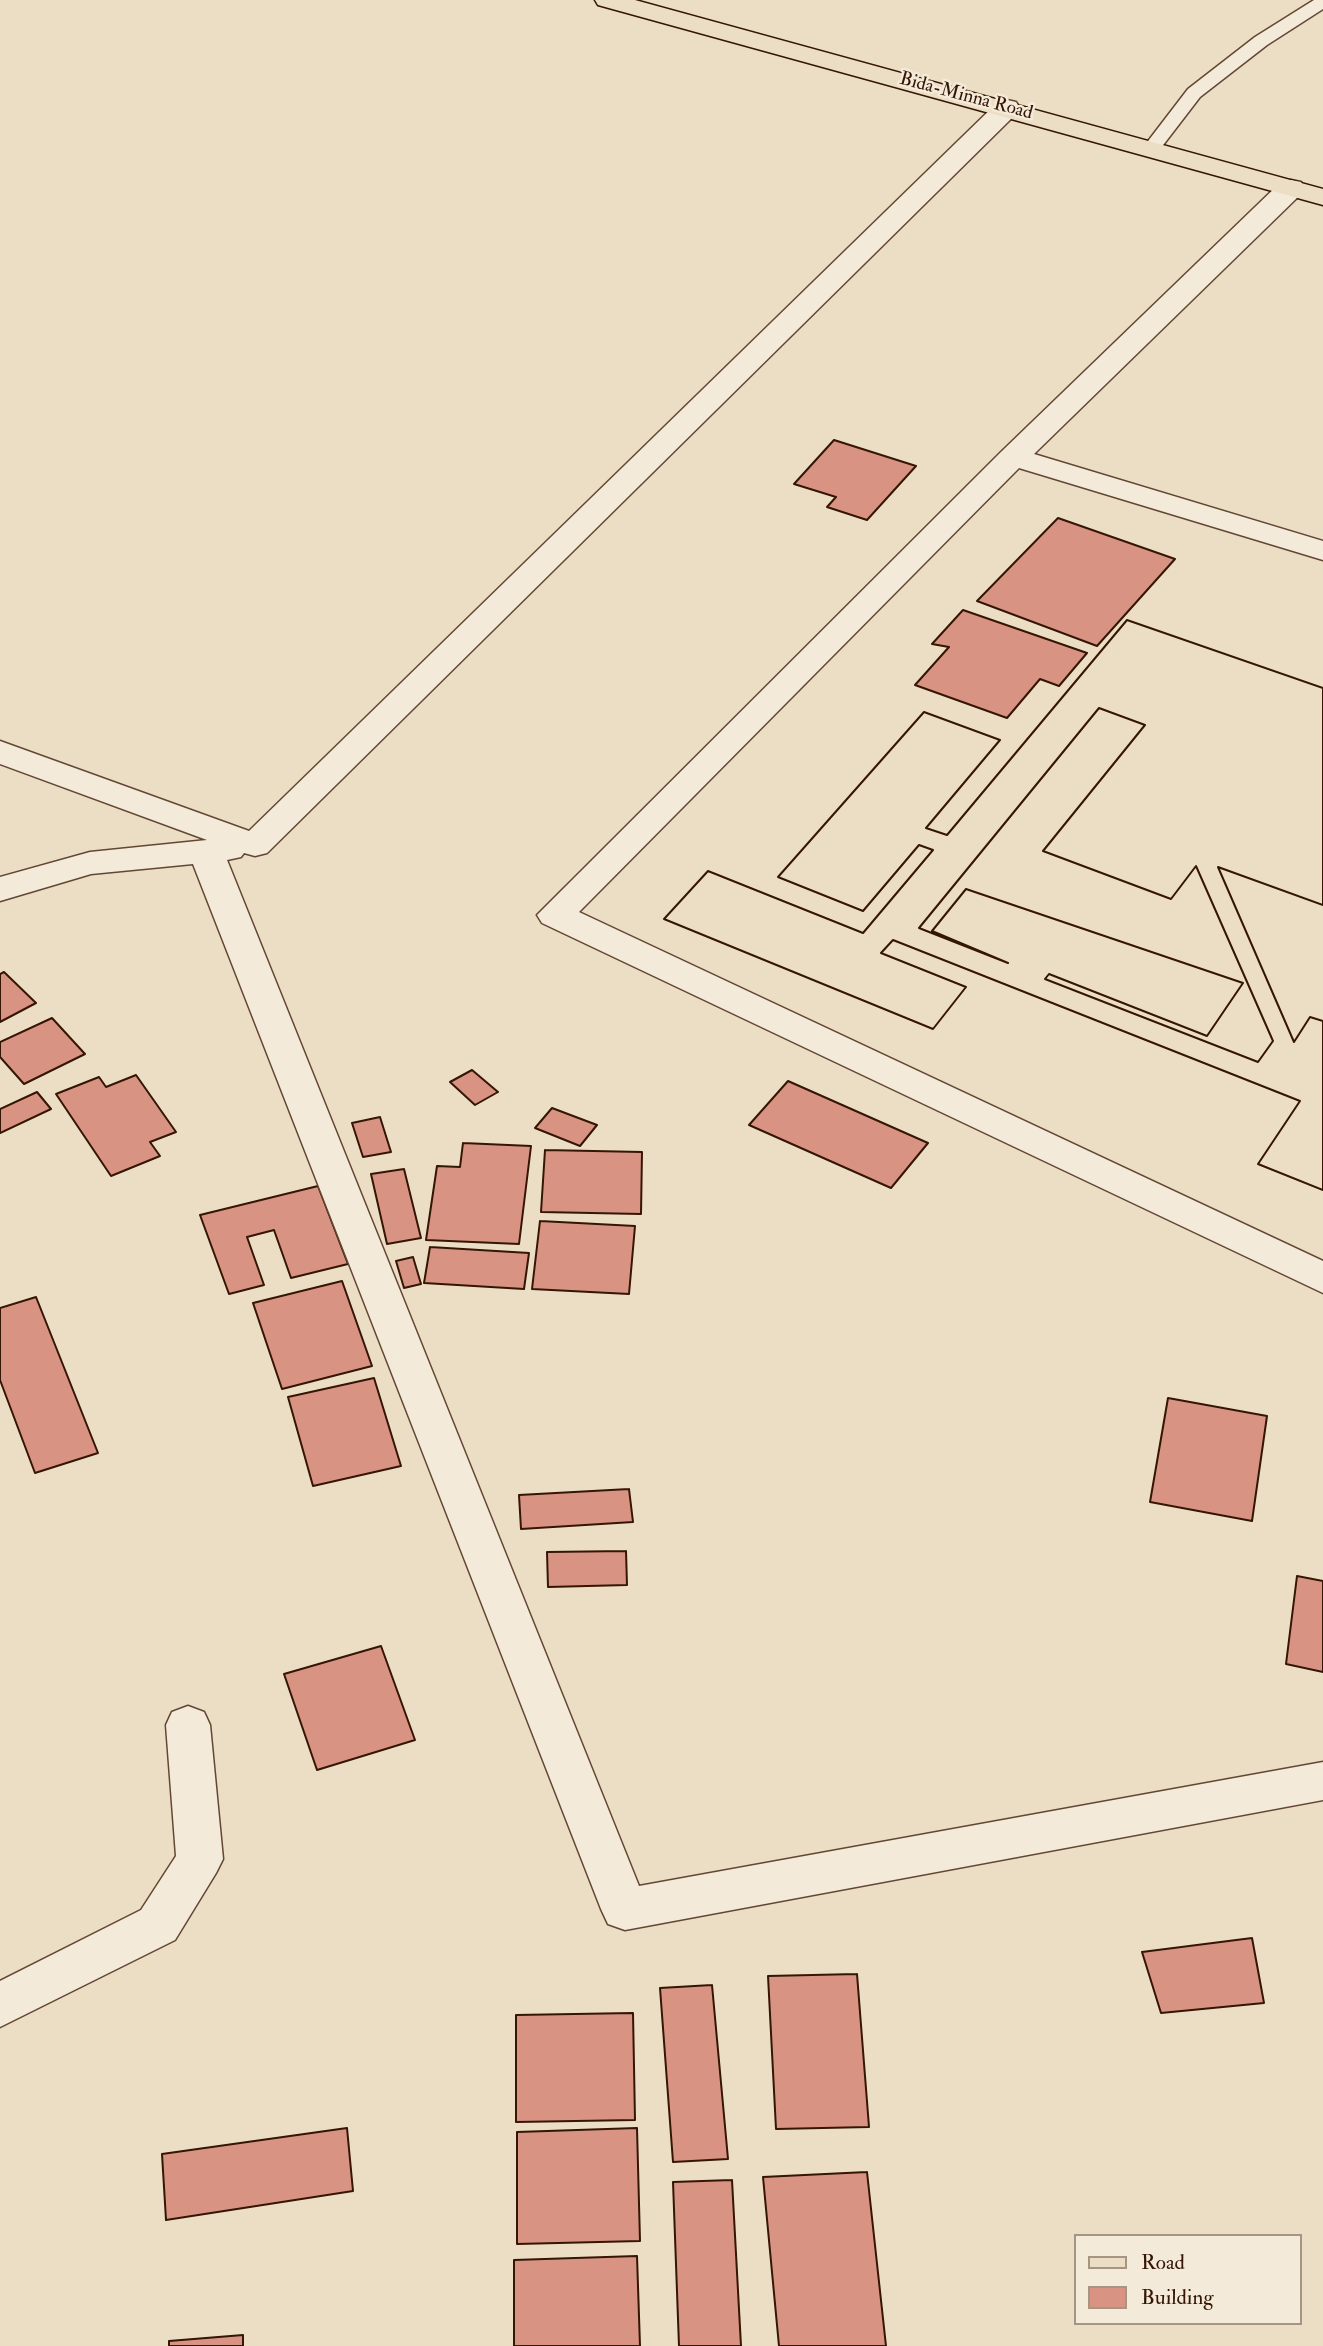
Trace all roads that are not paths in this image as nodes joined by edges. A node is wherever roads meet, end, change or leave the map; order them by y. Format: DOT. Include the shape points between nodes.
graph roads {
  1 [pos="607,0"];
  2 [pos="1323,2"];
  3 [pos="1007,108"];
  4 [pos="1151,149"];
  5 [pos="1291,188"];
  6 [pos="1323,197"];
  7 [pos="1013,457"];
  8 [pos="1323,551"];
  9 [pos="0,752"];
  10 [pos="256,845"];
  11 [pos="206,852"];
  12 [pos="0,889"];
  13 [pos="1323,1278"];
  14 [pos="188,1725"];
  15 [pos="1323,1781"];
  16 [pos="0,2005"];
  1 -- 3 [label="main road, Bida-Minna Road"];
  2 -- 4 [label="lane" via="1261,41 1194,93"];
  3 -- 4 [label="main road, Bida-Minna Road"];
  3 -- 10 [label="street"];
  4 -- 5 [label="main road, Bida-Minna Road"];
  5 -- 6 [label="main road, Bida-Minna Road"];
  5 -- 7 [label="street"];
  7 -- 8 [label="street"];
  7 -- 13 [label="street" via="555,915"];
  9 -- 10 [label="street"];
  10 -- 11 [label="street"];
  11 -- 12 [label="street" via="90,863"];
  11 -- 15 [label="street" via="625,1909"];
  14 -- 16 [label="street" via="200,1859 158,1925"];
}
